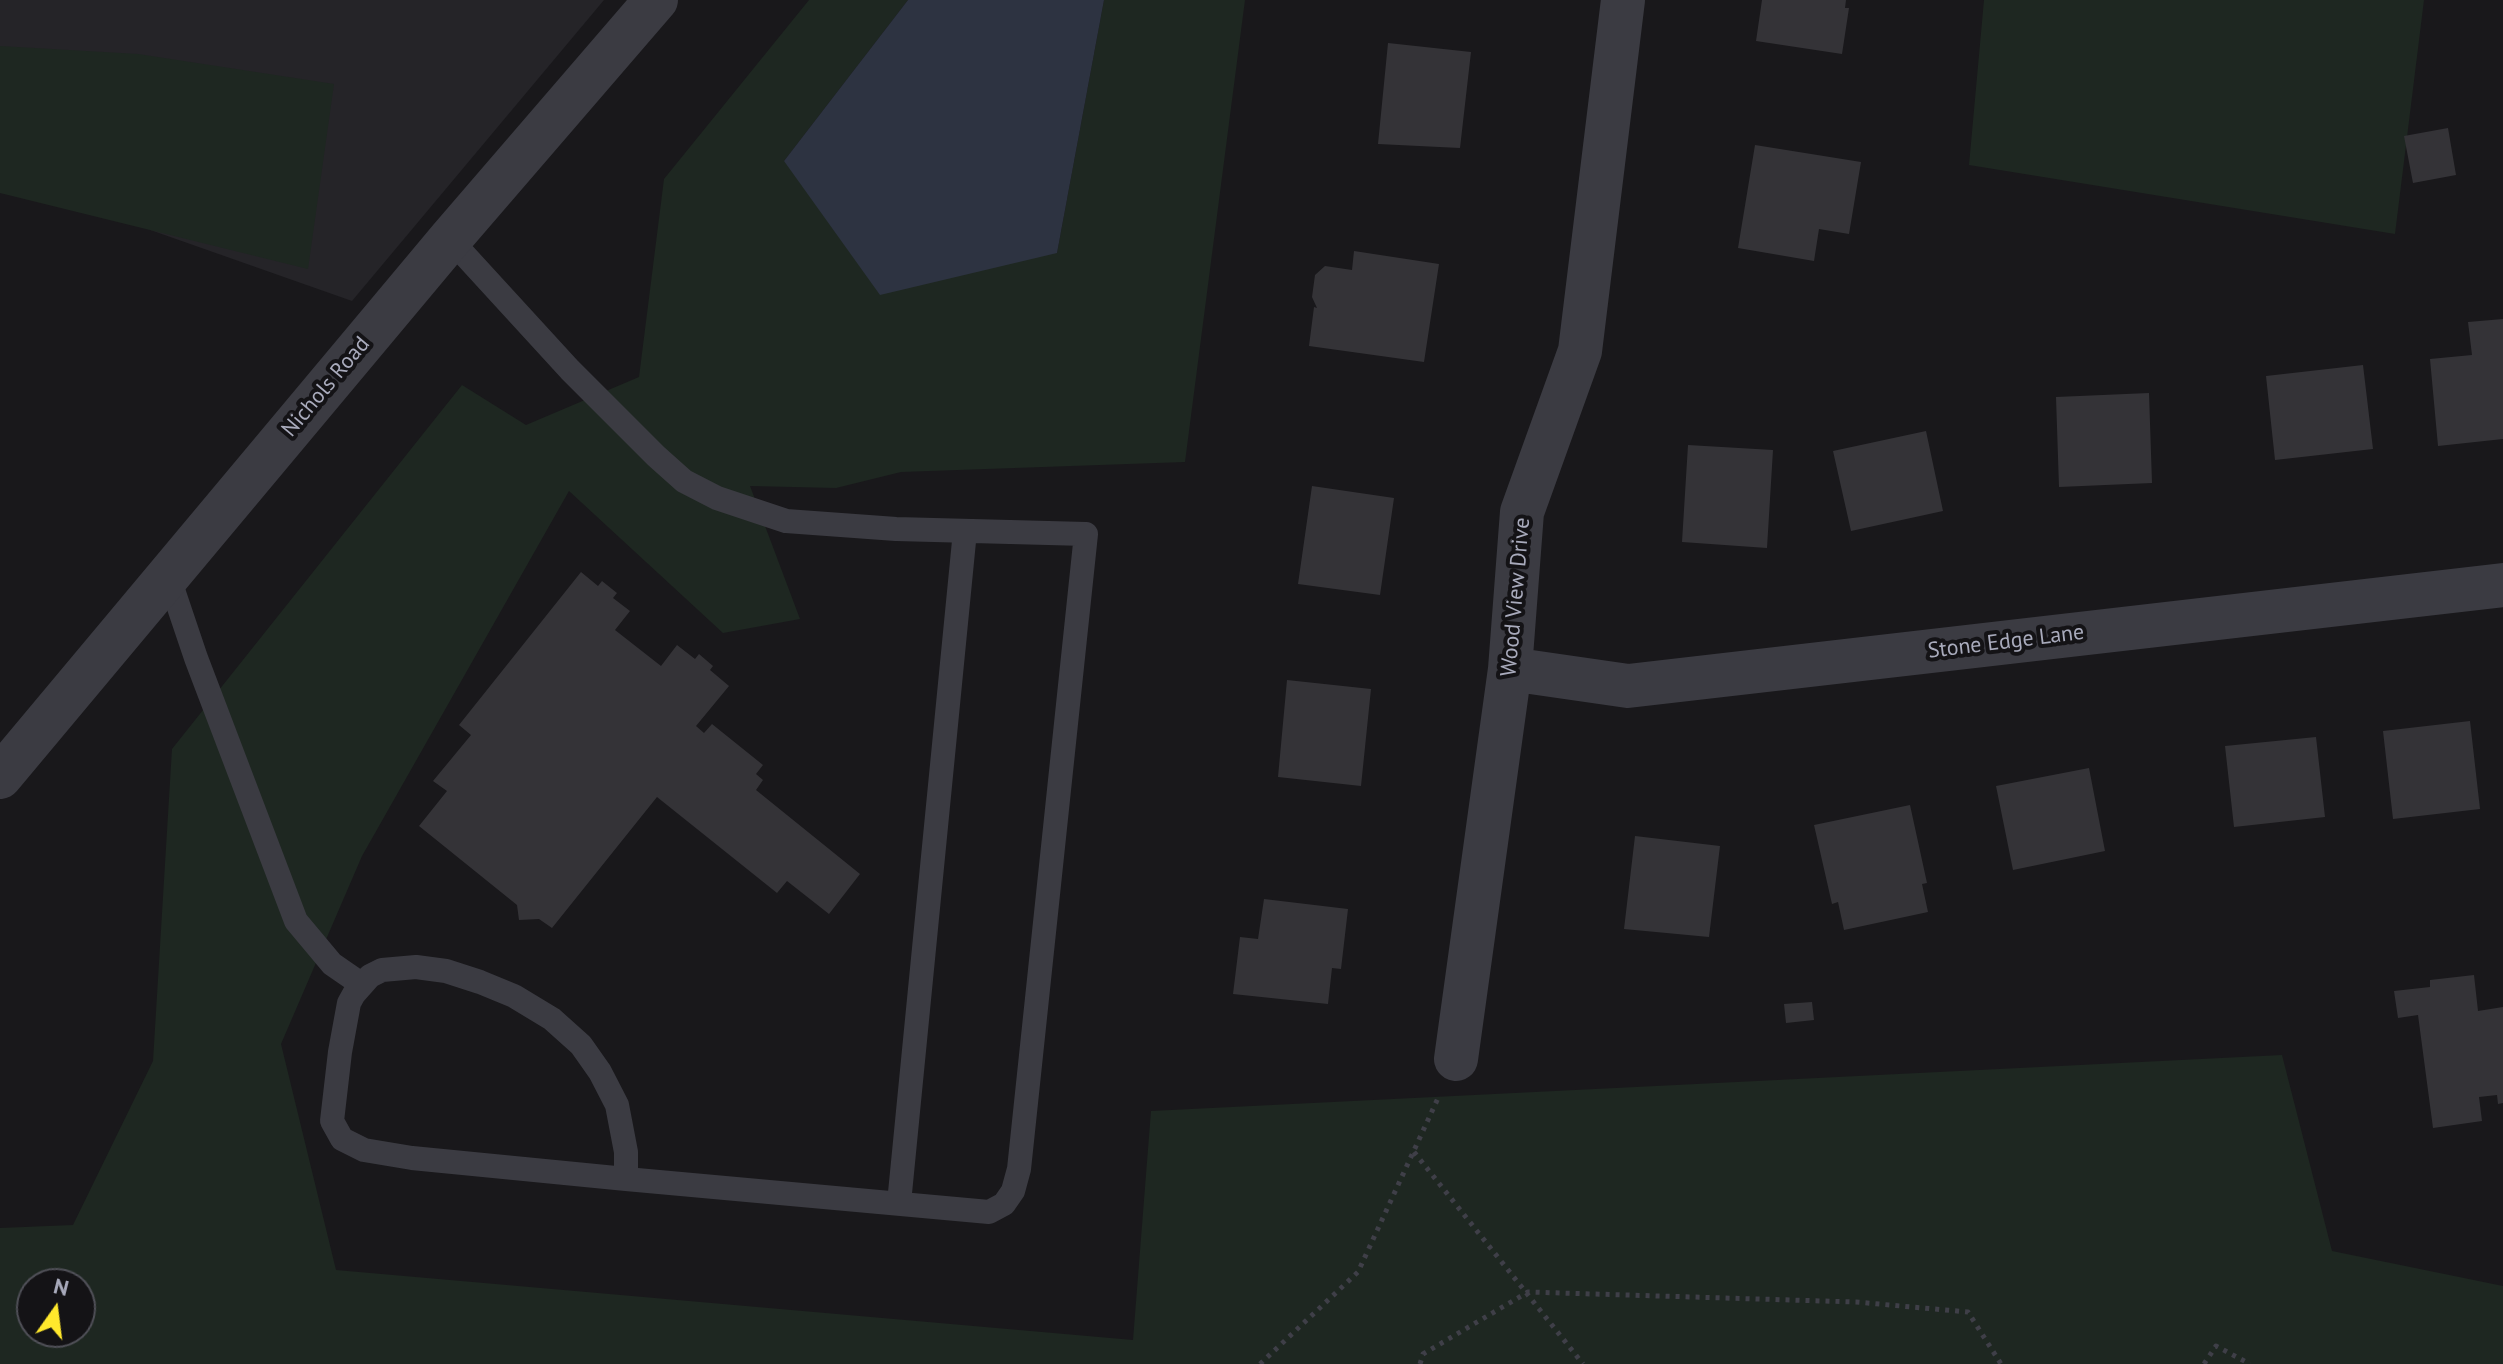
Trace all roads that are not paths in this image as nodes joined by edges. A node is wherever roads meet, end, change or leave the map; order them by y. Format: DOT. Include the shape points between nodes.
graph roads {
  1 [pos="656,0"];
  2 [pos="1623,0"];
  3 [pos="450,239"];
  4 [pos="965,531"];
  5 [pos="168,575"];
  6 [pos="2503,585"];
  7 [pos="1510,669"];
  8 [pos="0,777"];
  9 [pos="361,984"];
  10 [pos="1456,1059"];
  11 [pos="626,1179"];
  12 [pos="899,1203"];
  1 -- 3 [label="street, Nichols Road"];
  2 -- 7 [label="street, Wood View Drive" via="1580,351 1522,512"];
  3 -- 4 [label="lane" via="570,370 684,481 786,521"];
  3 -- 5 [label="street, Nichols Road"];
  4 -- 12 [label="lane"];
  4 -- 12 [label="lane" via="1086,534 1013,1191 989,1212"];
  5 -- 8 [label="street, Nichols Road"];
  5 -- 9 [label="lane" via="296,921 332,964"];
  6 -- 7 [label="street, Stone Edge Lane" via="1628,686"];
  7 -- 10 [label="street, Wood View Drive"];
  9 -- 11 [label="lane" via="382,970 446,971 514,996 552,1019 581,1045 617,1105"];
  9 -- 11 [label="lane" via="349,1003 332,1121 342,1139 364,1150 412,1158"];
  11 -- 12 [label="lane"];
}
